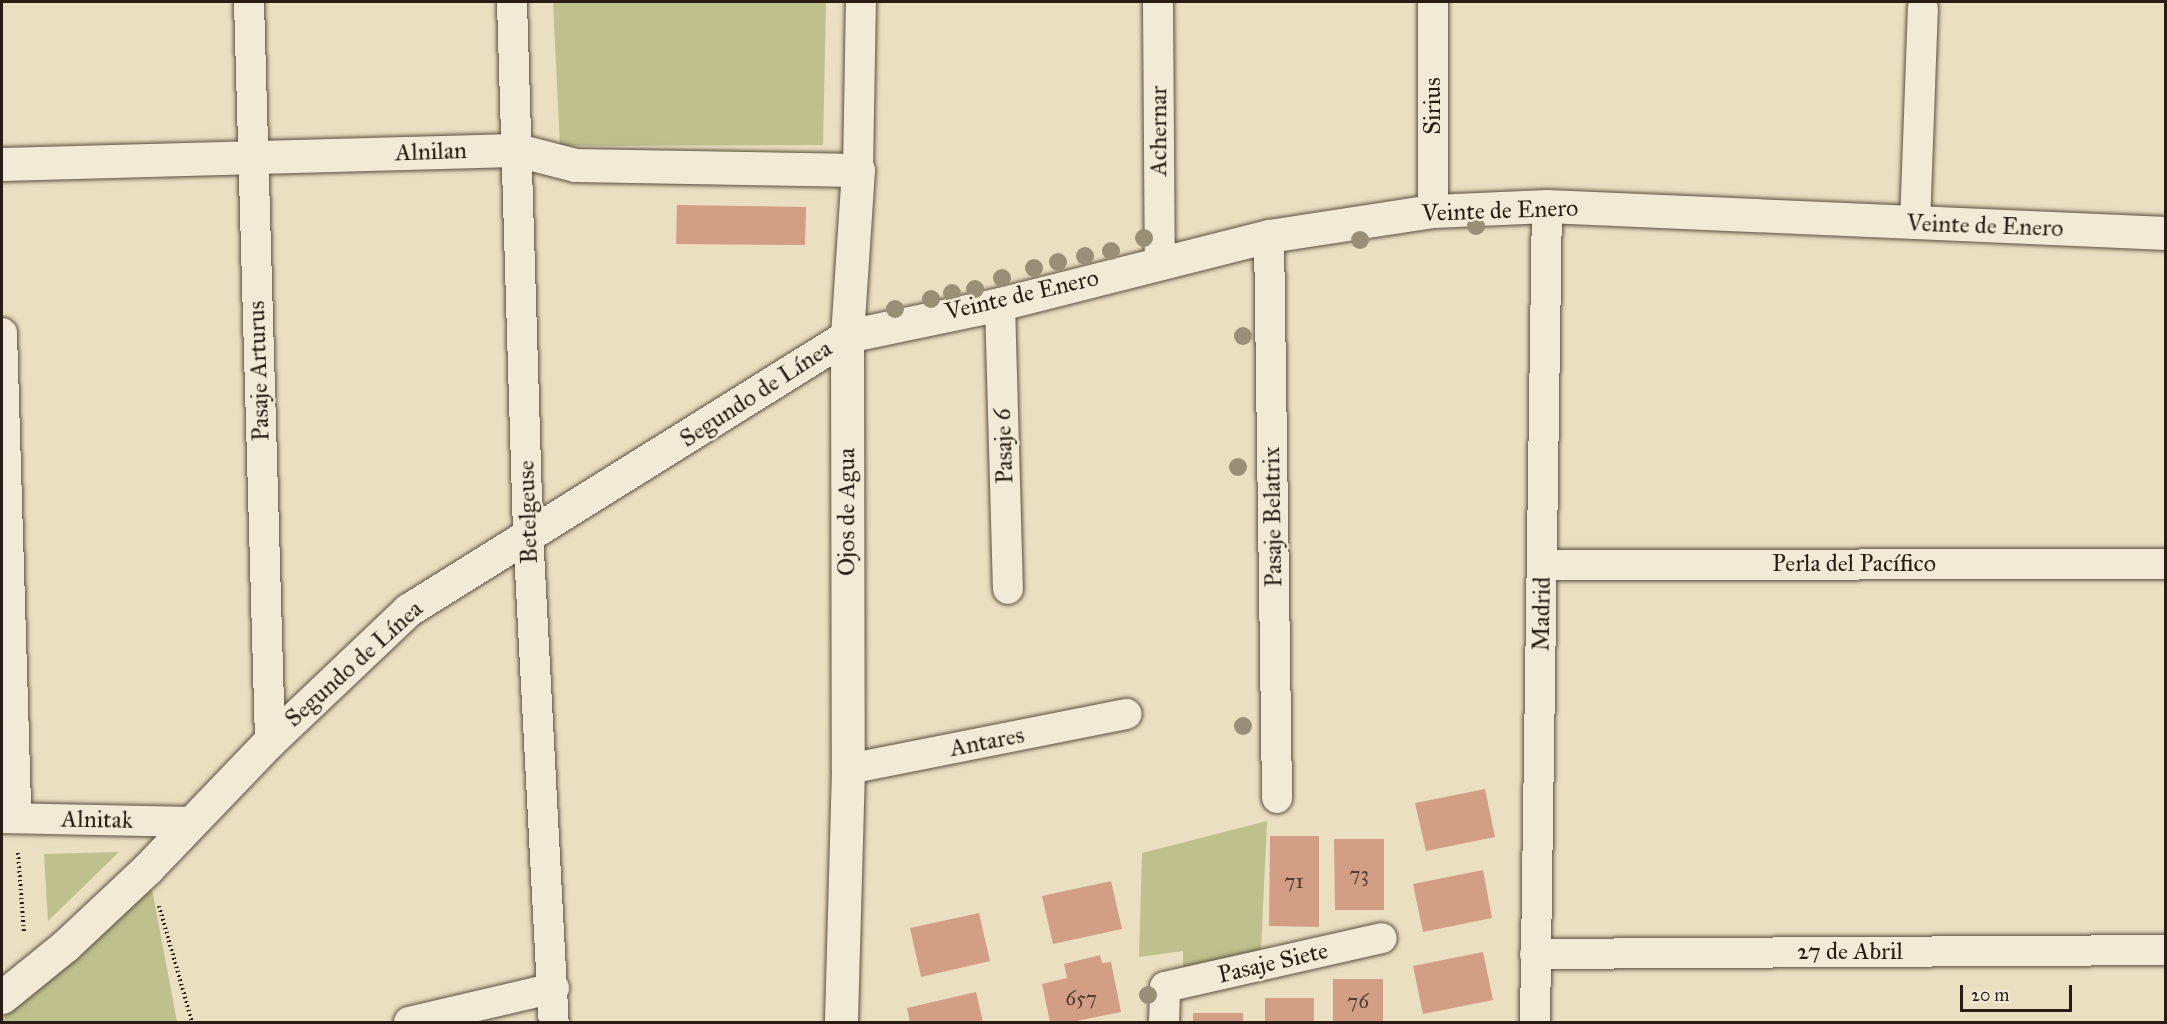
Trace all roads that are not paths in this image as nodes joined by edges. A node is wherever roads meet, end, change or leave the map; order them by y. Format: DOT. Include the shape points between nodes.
graph roads {
  1 [pos="249,2"];
  2 [pos="512,2"];
  3 [pos="861,2"];
  4 [pos="1158,2"];
  5 [pos="1433,2"];
  6 [pos="1923,8"];
  7 [pos="517,150"];
  8 [pos="253,158"];
  9 [pos="2,164"];
  10 [pos="858,170"];
  11 [pos="1547,206"];
  12 [pos="1433,211"];
  13 [pos="1915,224"];
  14 [pos="2166,233"];
  15 [pos="1269,236"];
  16 [pos="1160,261"];
  17 [pos="1000,304"];
  18 [pos="2,333"];
  19 [pos="846,336"];
  20 [pos="528,532"];
  21 [pos="2166,564"];
  22 [pos="1543,565"];
  23 [pos="1008,589"];
  24 [pos="1127,714"];
  25 [pos="270,741"];
  26 [pos="848,769"];
  27 [pos="1277,798"];
  28 [pos="9,818"];
  29 [pos="192,822"];
  30 [pos="1382,938"];
  31 [pos="2166,950"];
  32 [pos="1535,954"];
  33 [pos="554,988"];
  34 [pos="2,997"];
  35 [pos="410,1023"];
  36 [pos="554,1023"];
  37 [pos="842,1023"];
  38 [pos="1164,1023"];
  39 [pos="1535,1023"];
  1 -- 8 [label="street, Pasaje Arturus"];
  2 -- 7 [label="street, Betelgeuse"];
  3 -- 10 [label="street, Ojos de Agua"];
  4 -- 16 [label="street, Achernar"];
  5 -- 12 [label="street, Sirius"];
  6 -- 13 [label="street"];
  7 -- 8 [label="main road, Alnilan"];
  7 -- 10 [label="main road, Alnilan" via="575,165"];
  7 -- 20 [label="street, Betelgeuse"];
  8 -- 9 [label="main road, Alnilan"];
  8 -- 25 [label="street, Pasaje Arturus"];
  10 -- 19 [label="main road, Ojos de Agua"];
  11 -- 12 [label="main road, Veinte de Enero"];
  11 -- 13 [label="main road, Veinte de Enero"];
  11 -- 22 [label="street, Madrid"];
  12 -- 15 [label="main road, Veinte de Enero"];
  13 -- 14 [label="main road, Veinte de Enero"];
  15 -- 16 [label="main road, Veinte de Enero"];
  15 -- 27 [label="street, Pasaje Belatrix"];
  16 -- 17 [label="main road, Veinte de Enero"];
  17 -- 19 [label="main road, Veinte de Enero"];
  17 -- 23 [label="street, Pasaje 6"];
  18 -- 28 [label="street"];
  19 -- 20 [label="main road, Segundo de Línea" via="694,434"];
  19 -- 26 [label="main road, Ojos de Agua"];
  20 -- 25 [label="main road, Segundo de Línea" via="408,610"];
  20 -- 33 [label="street, Betelgeuse"];
  21 -- 22 [label="street, Perla del Pacífico"];
  22 -- 32 [label="street, Madrid"];
  24 -- 26 [label="street, Antares"];
  25 -- 29 [label="main road, Segundo de Línea"];
  26 -- 37 [label="main road, Ojos de Agua"];
  28 -- 29 [label="street, Alnitak"];
  29 -- 34 [label="main road, Segundo de Línea" via="148,868"];
  30 -- 38 [label="street, Pasaje Siete" via="1165,987"];
  31 -- 32 [label="street, 27 de Abril"];
  32 -- 39 [label="street, Madrid"];
  33 -- 35 [label="street"];
  33 -- 36 [label="street, Betelgeuse"];
}
